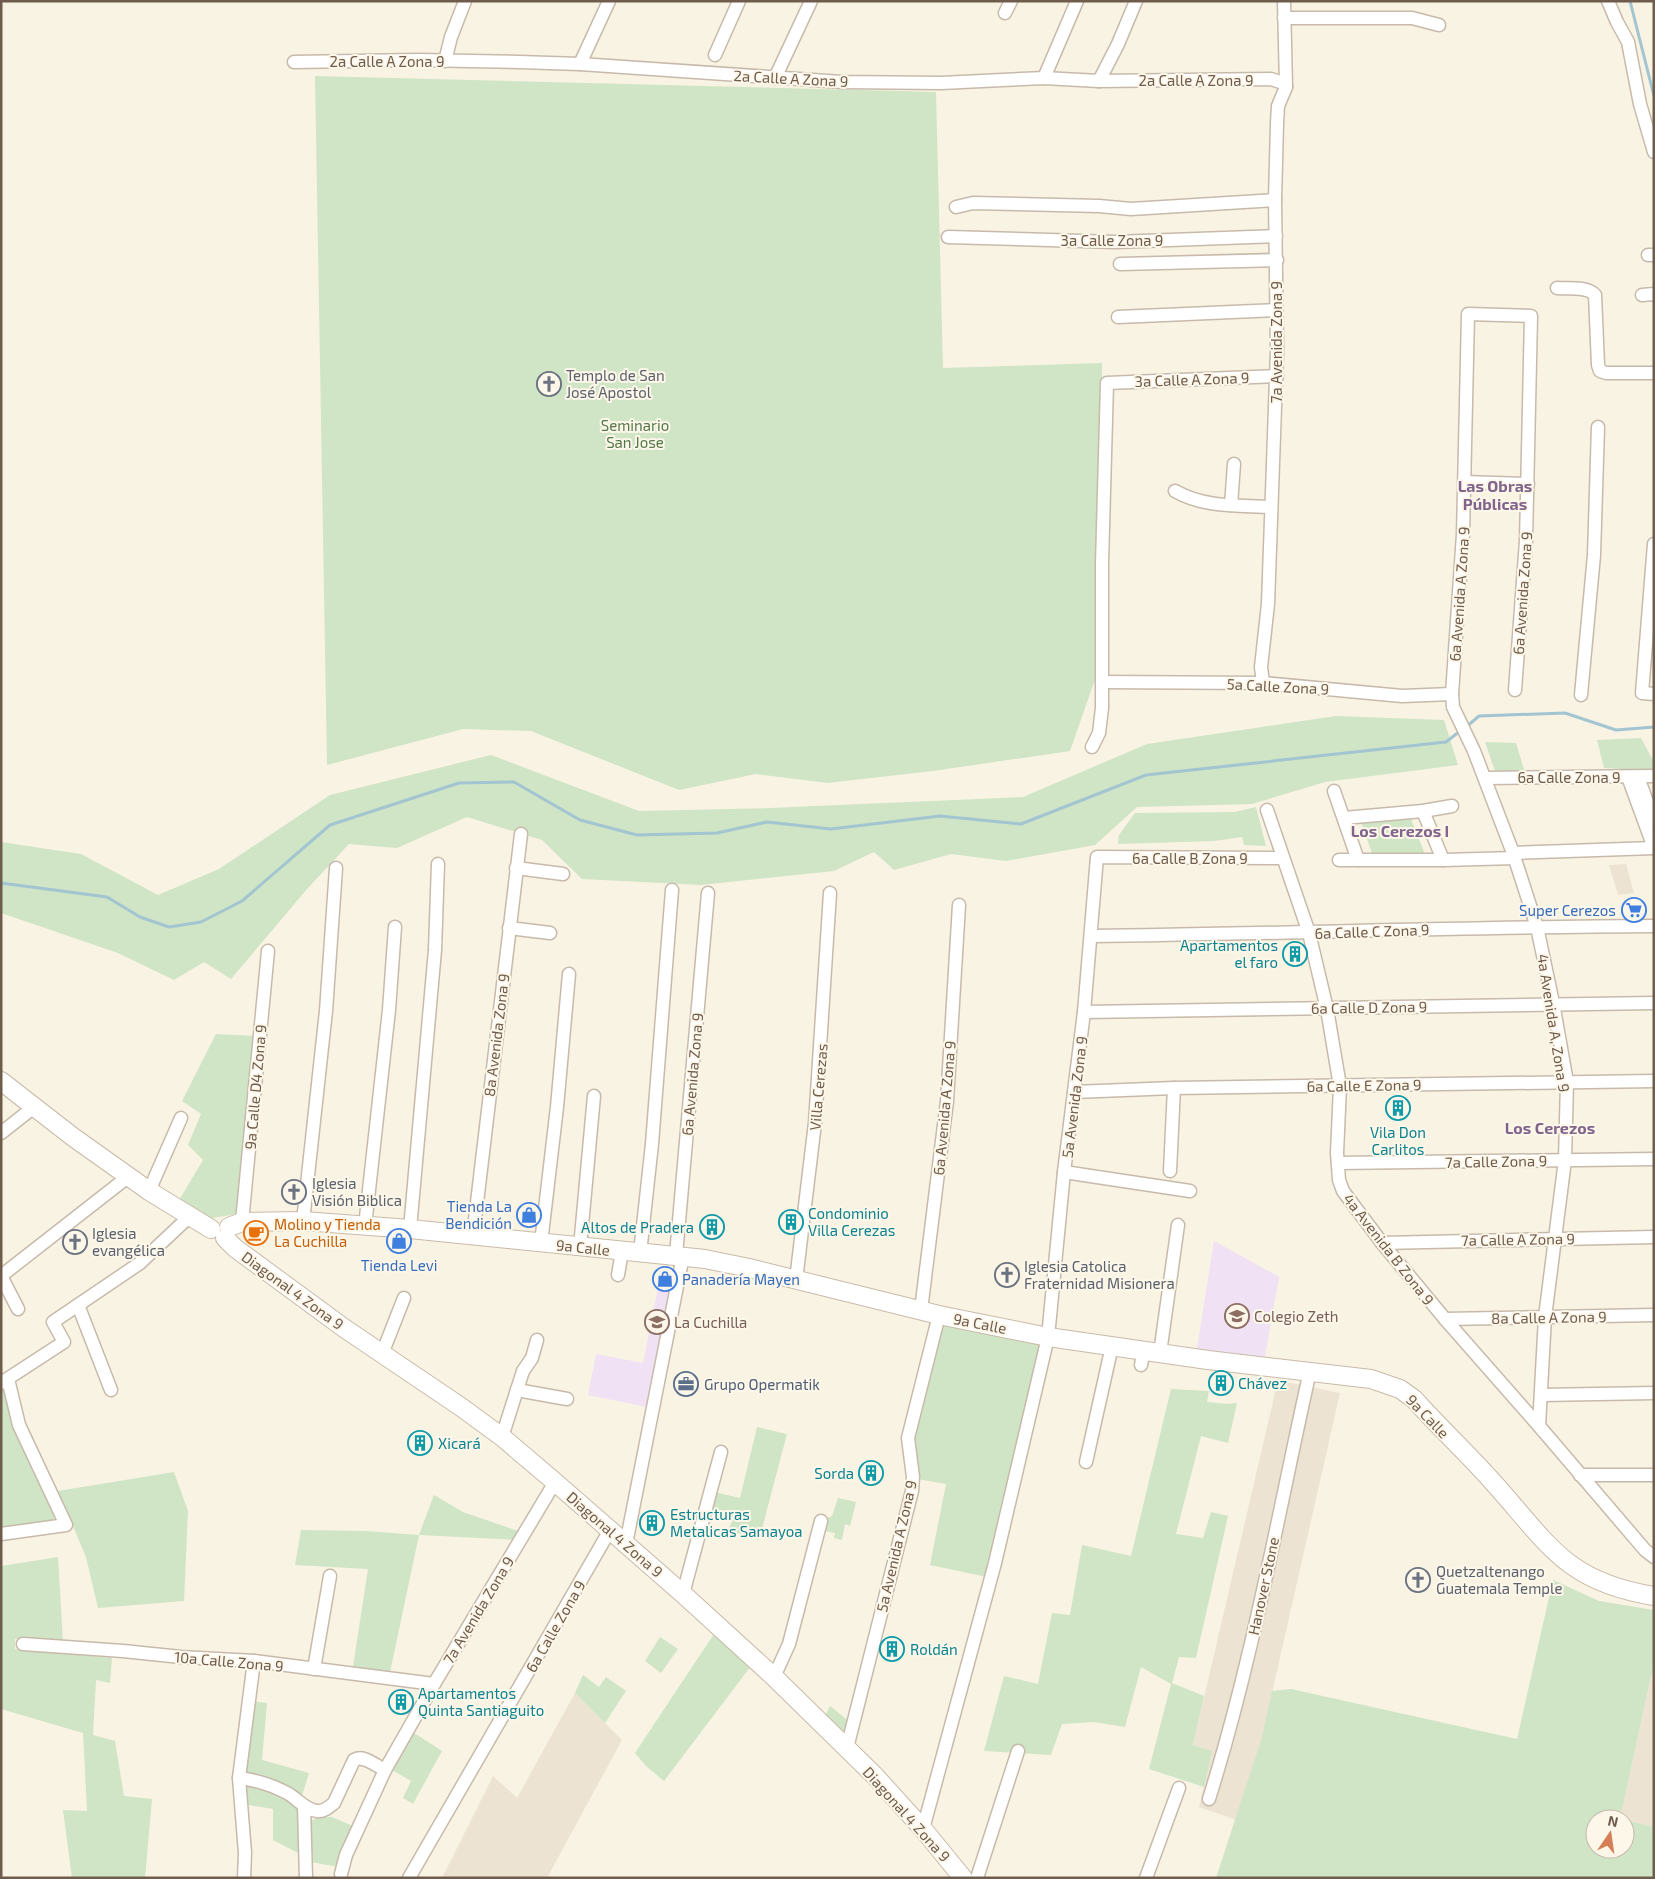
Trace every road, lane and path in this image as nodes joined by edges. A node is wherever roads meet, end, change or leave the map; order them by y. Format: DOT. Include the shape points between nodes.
graph roads {
  1 [pos="465,1"];
  2 [pos="609,1"];
  3 [pos="739,1"];
  4 [pos="811,1"];
  5 [pos="1078,1"];
  6 [pos="1136,1"];
  7 [pos="1284,1"];
  8 [pos="1608,1"];
  9 [pos="1284,18"];
  10 [pos="1439,26"];
  11 [pos="716,55"];
  12 [pos="445,61"];
  13 [pos="294,62"];
  14 [pos="580,64"];
  15 [pos="775,78"];
  16 [pos="1044,78"];
  17 [pos="1099,81"];
  18 [pos="1286,88"];
  19 [pos="1654,152"];
  20 [pos="1275,200"];
  21 [pos="956,208"];
  22 [pos="1276,236"];
  23 [pos="948,237"];
  24 [pos="1277,260"];
  25 [pos="1120,264"];
  26 [pos="1558,288"];
  27 [pos="1276,310"];
  28 [pos="1531,316"];
  29 [pos="1118,317"];
  30 [pos="1654,373"];
  31 [pos="1277,376"];
  32 [pos="1598,427"];
  33 [pos="1234,464"];
  34 [pos="1464,482"];
  35 [pos="1528,484"];
  36 [pos="1176,491"];
  37 [pos="1231,506"];
  38 [pos="1271,507"];
  39 [pos="1654,544"];
  40 [pos="1103,682"];
  41 [pos="1263,683"];
  42 [pos="1515,690"];
  43 [pos="1452,694"];
  44 [pos="1648,694"];
  45 [pos="1581,695"];
  46 [pos="1092,746"];
  47 [pos="1654,776"];
  48 [pos="1633,777"];
  49 [pos="1485,778"];
  50 [pos="1334,791"];
  51 [pos="1452,806"];
  52 [pos="1267,810"];
  53 [pos="1424,811"];
  54 [pos="1344,818"];
  55 [pos="1654,821"];
  56 [pos="521,834"];
  57 [pos="1654,848"];
  58 [pos="1514,855"];
  59 [pos="1096,857"];
  60 [pos="1284,858"];
  61 [pos="1339,860"];
  62 [pos="1358,860"];
  63 [pos="1443,860"];
  64 [pos="438,864"];
  65 [pos="336,868"];
  66 [pos="516,868"];
  67 [pos="564,874"];
  68 [pos="672,890"];
  69 [pos="708,893"];
  70 [pos="830,893"];
  71 [pos="959,905"];
  72 [pos="1654,926"];
  73 [pos="394,927"];
  74 [pos="1537,927"];
  75 [pos="509,928"];
  76 [pos="550,933"];
  77 [pos="1309,933"];
  78 [pos="1091,936"];
  79 [pos="268,951"];
  80 [pos="569,974"];
  81 [pos="1554,1003"];
  82 [pos="1654,1003"];
  83 [pos="1327,1008"];
  84 [pos="1084,1012"];
  85 [pos="1,1081"];
  86 [pos="1654,1081"];
  87 [pos="1567,1082"];
  88 [pos="1340,1086"];
  89 [pos="1174,1088"];
  90 [pos="1074,1092"];
  91 [pos="594,1096"];
  92 [pos="34,1106"];
  93 [pos="181,1118"];
  94 [pos="1,1133"];
  95 [pos="1654,1159"];
  96 [pos="1565,1160"];
  97 [pos="1338,1164"];
  98 [pos="1170,1171"];
  99 [pos="1064,1172"];
  100 [pos="128,1176"];
  101 [pos="149,1191"];
  102 [pos="1190,1191"];
  103 [pos="190,1216"];
  104 [pos="303,1221"];
  105 [pos="1178,1225"];
  106 [pos="365,1226"];
  107 [pos="227,1229"];
  108 [pos="410,1229"];
  109 [pos="473,1236"];
  110 [pos="1654,1237"];
  111 [pos="1555,1238"];
  112 [pos="1382,1242"];
  113 [pos="541,1243"];
  114 [pos="580,1248"];
  115 [pos="622,1251"];
  116 [pos="640,1253"];
  117 [pos="679,1255"];
  118 [pos="618,1275"];
  119 [pos="1,1276"];
  120 [pos="796,1280"];
  121 [pos="404,1298"];
  122 [pos="78,1305"];
  123 [pos="18,1310"];
  124 [pos="922,1310"];
  125 [pos="940,1315"];
  126 [pos="1654,1315"];
  127 [pos="1545,1317"];
  128 [pos="1445,1319"];
  129 [pos="1048,1336"];
  130 [pos="537,1340"];
  131 [pos="1112,1346"];
  132 [pos="382,1354"];
  133 [pos="1148,1356"];
  134 [pos="1310,1371"];
  135 [pos="5,1381"];
  136 [pos="111,1390"];
  137 [pos="517,1390"];
  138 [pos="1654,1393"];
  139 [pos="1541,1395"];
  140 [pos="567,1399"];
  141 [pos="1539,1426"];
  142 [pos="502,1437"];
  143 [pos="721,1452"];
  144 [pos="1086,1462"];
  145 [pos="1580,1475"];
  146 [pos="1654,1475"];
  147 [pos="555,1482"];
  148 [pos="821,1521"];
  149 [pos="610,1530"];
  150 [pos="1,1534"];
  151 [pos="626,1544"];
  152 [pos="1654,1557"];
  153 [pos="330,1576"];
  154 [pos="683,1594"];
  155 [pos="1654,1596"];
  156 [pos="24,1644"];
  157 [pos="254,1661"];
  158 [pos="314,1668"];
  159 [pos="774,1677"];
  160 [pos="434,1684"];
  161 [pos="847,1748"];
  162 [pos="1018,1751"];
  163 [pos="385,1770"];
  164 [pos="239,1778"];
  165 [pos="1179,1788"];
  166 [pos="1208,1799"];
  167 [pos="304,1806"];
  168 [pos="923,1829"];
  169 [pos="341,1874"];
  170 [pos="244,1878"];
  171 [pos="306,1878"];
  172 [pos="409,1878"];
  173 [pos="963,1878"];
  174 [pos="977,1878"];
  175 [pos="1146,1878"];
  1 -- 12 [label="street"];
  2 -- 14 [label="street"];
  3 -- 11 [label="street"];
  4 -- 15 [label="street"];
  5 -- 16 [label="street"];
  6 -- 17 [label="street"];
  7 -- 9 [label="street, 7a Avenida Zona 9"];
  8 -- 19 [label="street" via="1628,42 1638,98"];
  9 -- 10 [label="street" via="1403,18"];
  9 -- 18 [label="street, 7a Avenida Zona 9"];
  12 -- 13 [label="street, 2a Calle A Zona 9"];
  12 -- 14 [label="street, 2a Calle A Zona 9"];
  14 -- 15 [label="street, 2a Calle A Zona 9"];
  15 -- 16 [label="street, 2a Calle A Zona 9" via="941,83"];
  16 -- 17 [label="street, 2a Calle A Zona 9"];
  17 -- 18 [label="street, 2a Calle A Zona 9" via="1271,80 1282,83"];
  18 -- 20 [label="street, 7a Avenida Zona 9" via="1278,106"];
  20 -- 21 [label="street" via="1131,208 973,203"];
  20 -- 22 [label="street, 7a Avenida Zona 9"];
  22 -- 23 [label="street, 3a Calle Zona 9" via="1114,242"];
  22 -- 24 [label="street, 7a Avenida Zona 9"];
  24 -- 25 [label="street"];
  24 -- 27 [label="street, 7a Avenida Zona 9"];
  26 -- 30 [label="street" via="1587,290 1594,295 1600,371"];
  27 -- 29 [label="street"];
  27 -- 31 [label="street, 7a Avenida Zona 9"];
  28 -- 34 [label="street, 6a Avenida A Zona 9" via="1468,314"];
  28 -- 35 [label="street, 6a Avenida Zona 9"];
  31 -- 38 [label="street, 7a Avenida Zona 9"];
  31 -- 40 [label="street, 3a Calle A Zona 9" via="1107,383 1102,564"];
  32 -- 45 [label="street" via="1594,555"];
  33 -- 37 [label="street"];
  34 -- 35 [label="street"];
  34 -- 43 [label="street, 6a Avenida A Zona 9"];
  35 -- 42 [label="street, 6a Avenida Zona 9"];
  36 -- 37 [label="street" via="1204,503"];
  37 -- 38 [label="street"];
  38 -- 41 [label="street, 7a Avenida Zona 9" via="1268,604 1261,667"];
  39 -- 44 [label="street"];
  40 -- 41 [label="street, 5a Calle Zona 9"];
  40 -- 46 [label="street" via="1100,733"];
  41 -- 43 [label="street, 5a Calle Zona 9" via="1402,696"];
  43 -- 49 [label="street, 4a Avenida A, Zona 9" via="1453,707"];
  47 -- 48 [label="street, 6a Calle Zona 9"];
  48 -- 49 [label="street, 6a Calle Zona 9"];
  48 -- 55 [label="street"];
  48 -- 57 [label="street"];
  49 -- 58 [label="street, 4a Avenida A, Zona 9"];
  50 -- 54 [label="street"];
  51 -- 53 [label="street"];
  52 -- 60 [label="street, 4a Avenida B Zona 9"];
  53 -- 54 [label="street"];
  53 -- 63 [label="street"];
  54 -- 62 [label="street"];
  56 -- 66 [label="street, 8a Avenida Zona 9"];
  57 -- 58 [label="street"];
  58 -- 63 [label="street"];
  58 -- 74 [label="street, 4a Avenida A, Zona 9"];
  59 -- 60 [label="street, 6a Calle B Zona 9"];
  59 -- 78 [label="street, 5a Avenida Zona 9"];
  60 -- 77 [label="street, 4a Avenida B Zona 9"];
  61 -- 62 [label="street"];
  62 -- 63 [label="street"];
  64 -- 108 [label="street" via="435,950"];
  65 -- 104 [label="street" via="326,1011"];
  66 -- 67 [label="street"];
  66 -- 75 [label="street, 8a Avenida Zona 9"];
  68 -- 116 [label="street"];
  69 -- 117 [label="street, 6a Avenida Zona 9"];
  70 -- 120 [label="street, Villa Cerezas" via="815,1123"];
  71 -- 124 [label="street, 6a Avenida A Zona 9" via="947,1101"];
  72 -- 74 [label="street, 6a Calle C Zona 9"];
  73 -- 106 [label="street" via="389,1010"];
  74 -- 77 [label="street, 6a Calle C Zona 9"];
  74 -- 81 [label="street, 4a Avenida A, Zona 9"];
  75 -- 76 [label="street"];
  75 -- 109 [label="street, 8a Avenida Zona 9"];
  77 -- 78 [label="street, 6a Calle C Zona 9"];
  77 -- 83 [label="street, 4a Avenida B Zona 9"];
  78 -- 84 [label="street, 5a Avenida Zona 9"];
  79 -- 107 [label="street, 9a Calle D4 Zona 9"];
  80 -- 113 [label="street"];
  81 -- 82 [label="street, 6a Calle D Zona 9"];
  81 -- 83 [label="street, 6a Calle D Zona 9"];
  81 -- 87 [label="street, 4a Avenida A, Zona 9"];
  83 -- 84 [label="street, 6a Calle D Zona 9"];
  83 -- 88 [label="street, 4a Avenida B Zona 9"];
  84 -- 90 [label="street, 5a Avenida Zona 9"];
  85 -- 92 [label="street, Diagonal 4 Zona 9"];
  86 -- 87 [label="street, 6a Calle E Zona 9"];
  87 -- 88 [label="street, 6a Calle E Zona 9"];
  87 -- 96 [label="street, 4a Avenida A, Zona 9"];
  88 -- 89 [label="street, 6a Calle E Zona 9"];
  88 -- 97 [label="street, 4a Avenida B Zona 9"];
  89 -- 90 [label="street, 6a Calle E Zona 9"];
  89 -- 98 [label="street"];
  90 -- 99 [label="street, 5a Avenida Zona 9"];
  91 -- 114 [label="street"];
  92 -- 94 [label="street"];
  92 -- 100 [label="street, Diagonal 4 Zona 9"];
  93 -- 101 [label="street"];
  95 -- 96 [label="street, 7a Calle Zona 9"];
  96 -- 97 [label="street, 7a Calle Zona 9"];
  96 -- 111 [label="street, 4a Avenida A, Zona 9"];
  97 -- 112 [label="street, 4a Avenida B Zona 9" via="1343,1191"];
  99 -- 102 [label="street"];
  99 -- 129 [label="street, 5a Avenida Zona 9"];
  100 -- 101 [label="street, Diagonal 4 Zona 9"];
  100 -- 119 [label="street"];
  101 -- 103 [label="street, Diagonal 4 Zona 9"];
  103 -- 107 [label="street, Diagonal 4 Zona 9"];
  103 -- 122 [label="street" via="140,1264"];
  104 -- 106 [label="street, 9a Calle"];
  104 -- 107 [label="street, 9a Calle"];
  105 -- 133 [label="street"];
  106 -- 108 [label="street, 9a Calle"];
  107 -- 132 [label="street, Diagonal 4 Zona 9" via="235,1248"];
  108 -- 109 [label="street, 9a Calle"];
  109 -- 113 [label="street, 9a Calle"];
  110 -- 111 [label="street, 7a Calle A Zona 9"];
  111 -- 112 [label="street, 7a Calle A Zona 9"];
  111 -- 127 [label="street, 4a Avenida A, Zona 9"];
  112 -- 128 [label="street, 4a Avenida B Zona 9"];
  113 -- 114 [label="street, 9a Calle"];
  114 -- 115 [label="street, 9a Calle"];
  115 -- 116 [label="street, 9a Calle"];
  115 -- 118 [label="street"];
  116 -- 117 [label="street, 9a Calle"];
  117 -- 120 [label="street, 9a Calle"];
  117 -- 151 [label="street, 6a Avenida Zona 9"];
  119 -- 123 [label="street"];
  120 -- 124 [label="street, 9a Calle"];
  121 -- 132 [label="street"];
  122 -- 135 [label="street" via="53,1322 64,1342"];
  122 -- 136 [label="street"];
  124 -- 125 [label="street, 9a Calle"];
  125 -- 129 [label="street, 9a Calle"];
  125 -- 161 [label="street, 5a Avenida A Zona 9" via="908,1438 912,1491"];
  126 -- 127 [label="street, 8a Calle A Zona 9"];
  127 -- 128 [label="street, 8a Calle A Zona 9"];
  127 -- 139 [label="street, 4a Avenida A, Zona 9"];
  128 -- 141 [label="street, 4a Avenida B Zona 9"];
  129 -- 131 [label="street, 9a Calle"];
  129 -- 168 [label="street, 5a Avenida Zona 9" via="994,1563"];
  130 -- 137 [label="street"];
  131 -- 133 [label="street, 9a Calle"];
  131 -- 144 [label="street"];
  132 -- 142 [label="street, Diagonal 4 Zona 9"];
  133 -- 134 [label="street, 9a Calle"];
  134 -- 155 [label="street, 9a Calle" via="1371,1379 1400,1389 1491,1481 1556,1554 1604,1584"];
  134 -- 166 [label="street, Hanover Stone" via="1244,1671"];
  135 -- 150 [label="street" via="27,1444 66,1525"];
  137 -- 140 [label="street"];
  137 -- 142 [label="street"];
  138 -- 139 [label="street"];
  139 -- 141 [label="street, 4a Avenida A, Zona 9"];
  141 -- 145 [label="street, 4a Avenida B Zona 9"];
  142 -- 147 [label="street, Diagonal 4 Zona 9"];
  143 -- 154 [label="street"];
  145 -- 146 [label="street"];
  145 -- 152 [label="street, 4a Avenida B Zona 9"];
  147 -- 149 [label="street, Diagonal 4 Zona 9"];
  147 -- 160 [label="street, 7a Avenida Zona 9"];
  148 -- 159 [label="street" via="789,1644"];
  149 -- 151 [label="street, Diagonal 4 Zona 9"];
  149 -- 172 [label="street, 6a Calle Zona 9"];
  151 -- 154 [label="street, Diagonal 4 Zona 9"];
  153 -- 158 [label="street"];
  154 -- 159 [label="street, Diagonal 4 Zona 9"];
  156 -- 157 [label="street, 10a Calle Zona 9"];
  157 -- 158 [label="street, 10a Calle Zona 9"];
  157 -- 164 [label="street"];
  158 -- 160 [label="street, 10a Calle Zona 9"];
  159 -- 161 [label="street, Diagonal 4 Zona 9"];
  160 -- 163 [label="street, 7a Avenida Zona 9"];
  161 -- 168 [label="street, Diagonal 4 Zona 9"];
  162 -- 174 [label="street"];
  163 -- 167 [label="street" via="358,1758 329,1808 320,1812"];
  163 -- 169 [label="street, 7a Avenida Zona 9" via="346,1855"];
  164 -- 167 [label="street" via="287,1793"];
  164 -- 170 [label="street"];
  165 -- 175 [label="street"];
  167 -- 171 [label="street"];
  168 -- 173 [label="street, Diagonal 4 Zona 9"];
}
